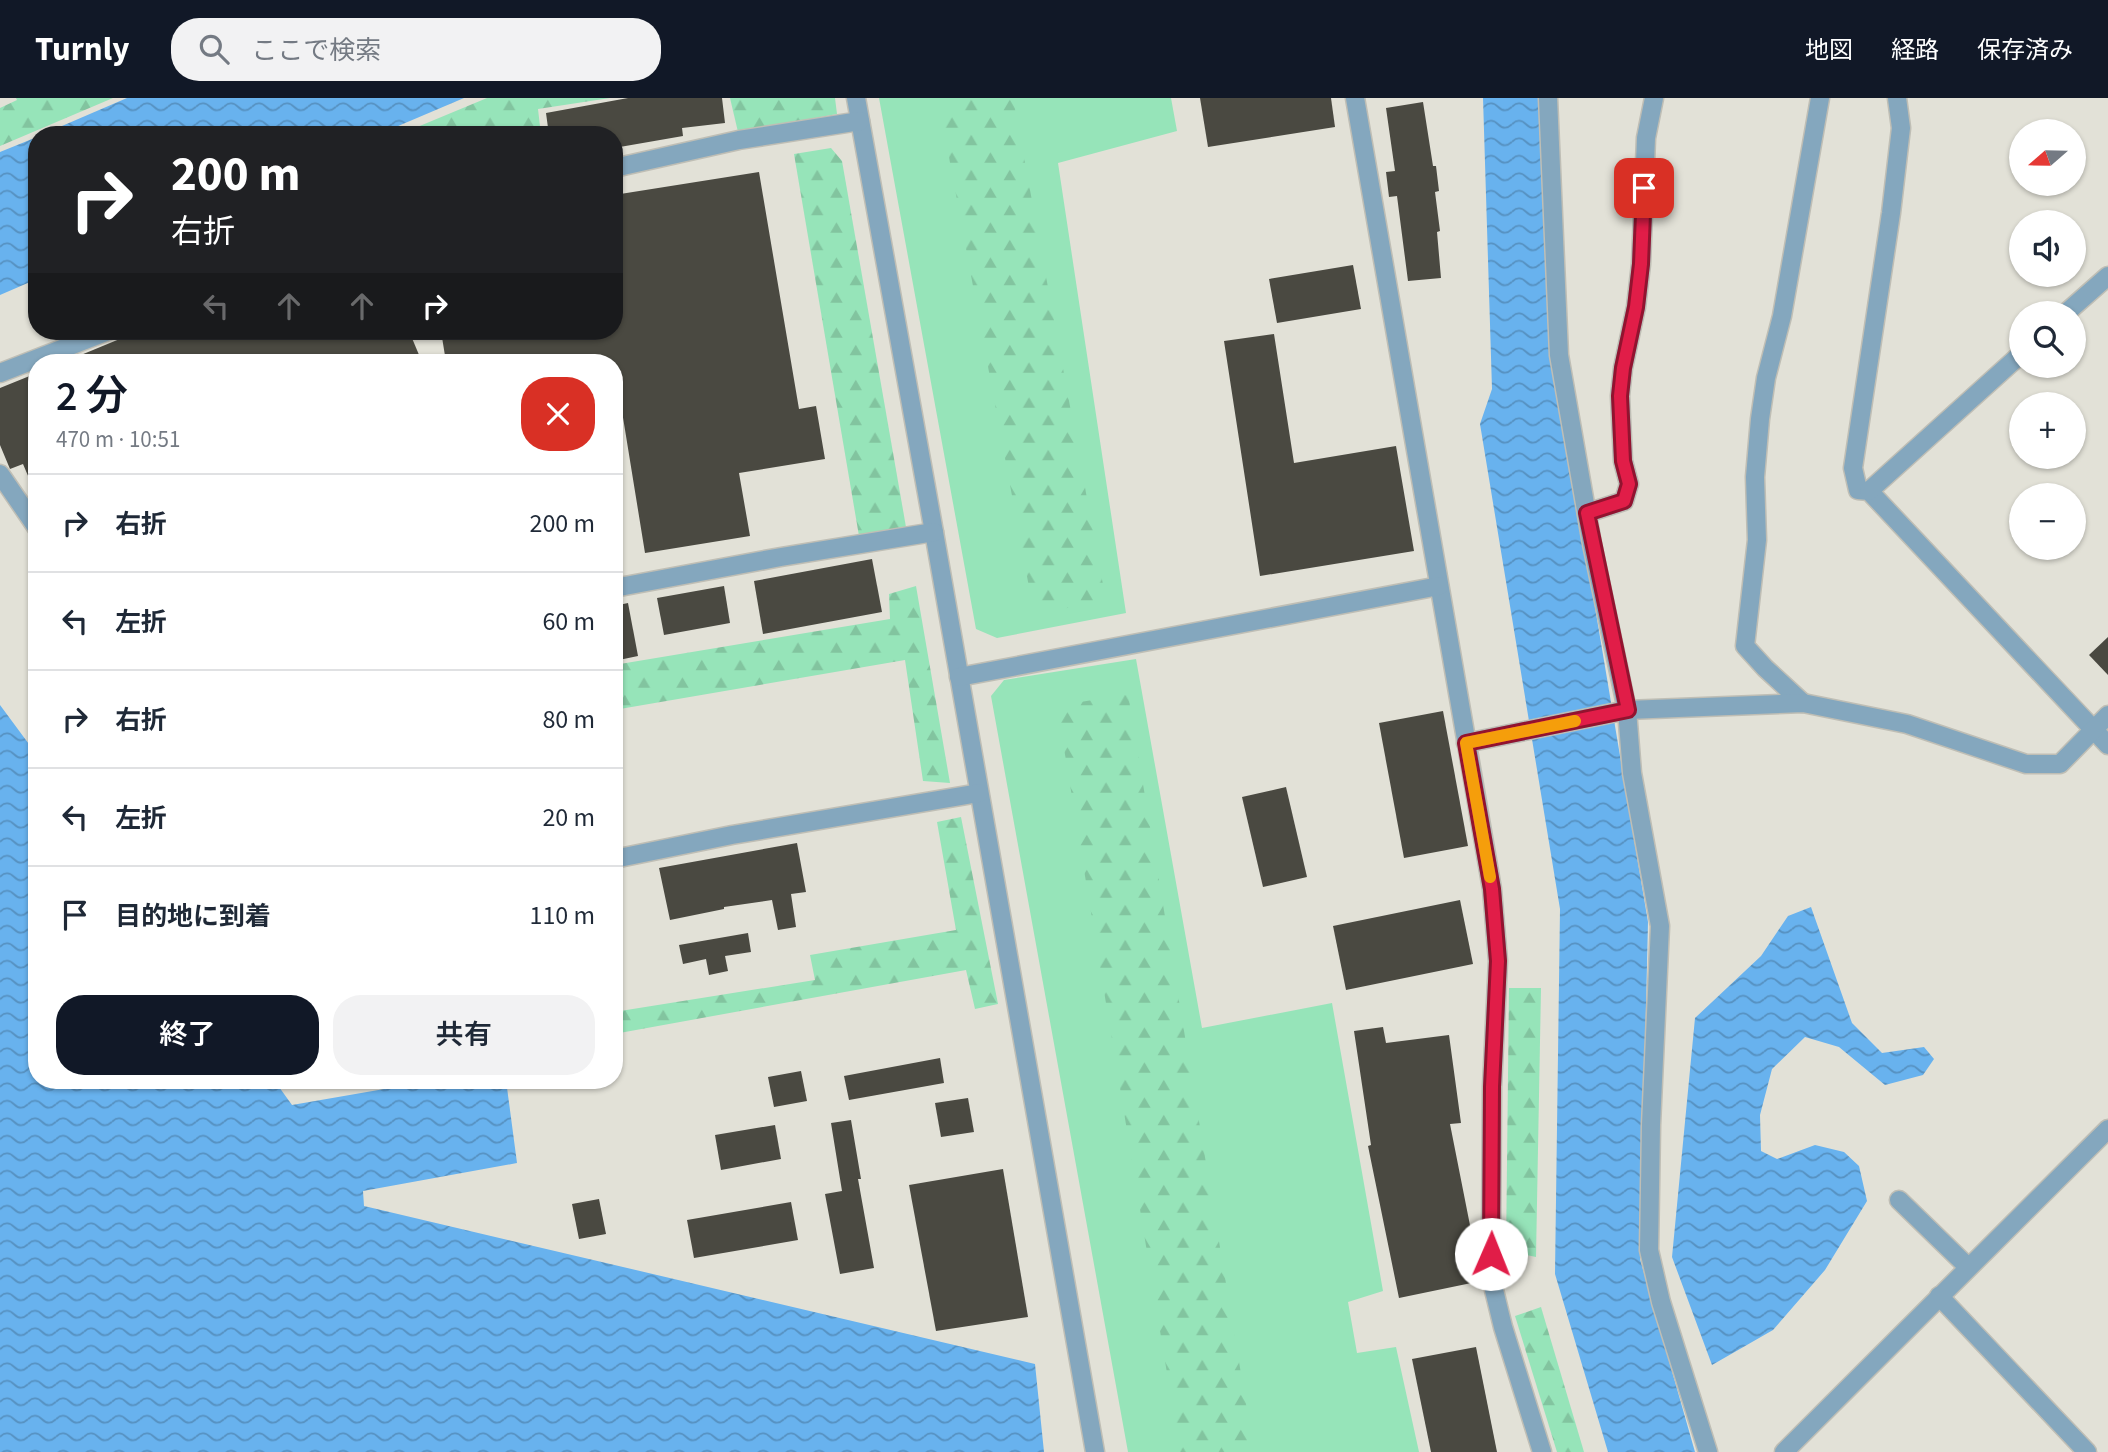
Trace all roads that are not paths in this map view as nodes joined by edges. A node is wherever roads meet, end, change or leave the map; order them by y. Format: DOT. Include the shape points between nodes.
graph roads {
  1 [pos="856,98"];
  2 [pos="1355,98"];
  3 [pos="1548,98"];
  4 [pos="1654,98"];
  5 [pos="1820,98"];
  6 [pos="1898,98"];
  7 [pos="860,121"];
  8 [pos="623,166"];
  9 [pos="2108,276"];
  10 [pos="2080,301"];
  11 [pos="85,340"];
  12 [pos="49,354"];
  13 [pos="28,362"];
  14 [pos="2009,365"];
  15 [pos="0,373"];
  16 [pos="0,474"];
  17 [pos="1869,491"];
  18 [pos="1587,513"];
  19 [pos="28,515"];
  20 [pos="934,532"];
  21 [pos="623,586"];
  22 [pos="1439,586"];
  23 [pos="959,677"];
  24 [pos="1803,703"];
  25 [pos="1628,710"];
  26 [pos="2108,715"];
  27 [pos="2093,730"];
  28 [pos="1466,743"];
  29 [pos="2108,745"];
  30 [pos="979,793"];
  31 [pos="623,857"];
  32 [pos="2108,1129"];
  33 [pos="1899,1200"];
  34 [pos="1968,1268"];
  35 [pos="1939,1296"];
  36 [pos="1095,1452"];
  37 [pos="1542,1452"];
  38 [pos="1708,1452"];
  39 [pos="1784,1452"];
  40 [pos="2087,1452"];
  1 -- 7 [label="street"];
  2 -- 22 [label="street"];
  3 -- 18 [label="street" via="1559,355"];
  4 -- 18 [label="street" via="1646,138 1641,264 1620,396 1623,461 1629,484 1624,501"];
  5 -- 24 [label="street" via="1760,419 1756,540 1745,646"];
  6 -- 17 [label="street" via="1901,128 1890,224 1853,468 1858,490"];
  7 -- 8 [label="street" via="739,140"];
  7 -- 20 [label="street"];
  9 -- 10 [label="street"];
  11 -- 12 [label="street"];
  13 -- 15 [label="street"];
  14 -- 17 [label="street"];
  16 -- 19 [label="street"];
  17 -- 27 [label="street"];
  18 -- 25 [label="street"];
  20 -- 21 [label="street"];
  20 -- 23 [label="street"];
  22 -- 23 [label="street"];
  22 -- 28 [label="street"];
  23 -- 30 [label="street"];
  24 -- 25 [label="street"];
  24 -- 27 [label="street" via="1906,724 2026,764 2060,764"];
  25 -- 28 [label="street"];
  25 -- 38 [label="street" via="1632,773 1660,926 1649,1250"];
  26 -- 27 [label="street"];
  27 -- 29 [label="street"];
  28 -- 37 [label="street" via="1492,889 1498,961 1492,1100 1494,1290"];
  30 -- 31 [label="street"];
  30 -- 36 [label="street"];
  32 -- 34 [label="street"];
  33 -- 34 [label="street"];
  34 -- 35 [label="street"];
  35 -- 39 [label="street"];
  35 -- 40 [label="street"];
}
